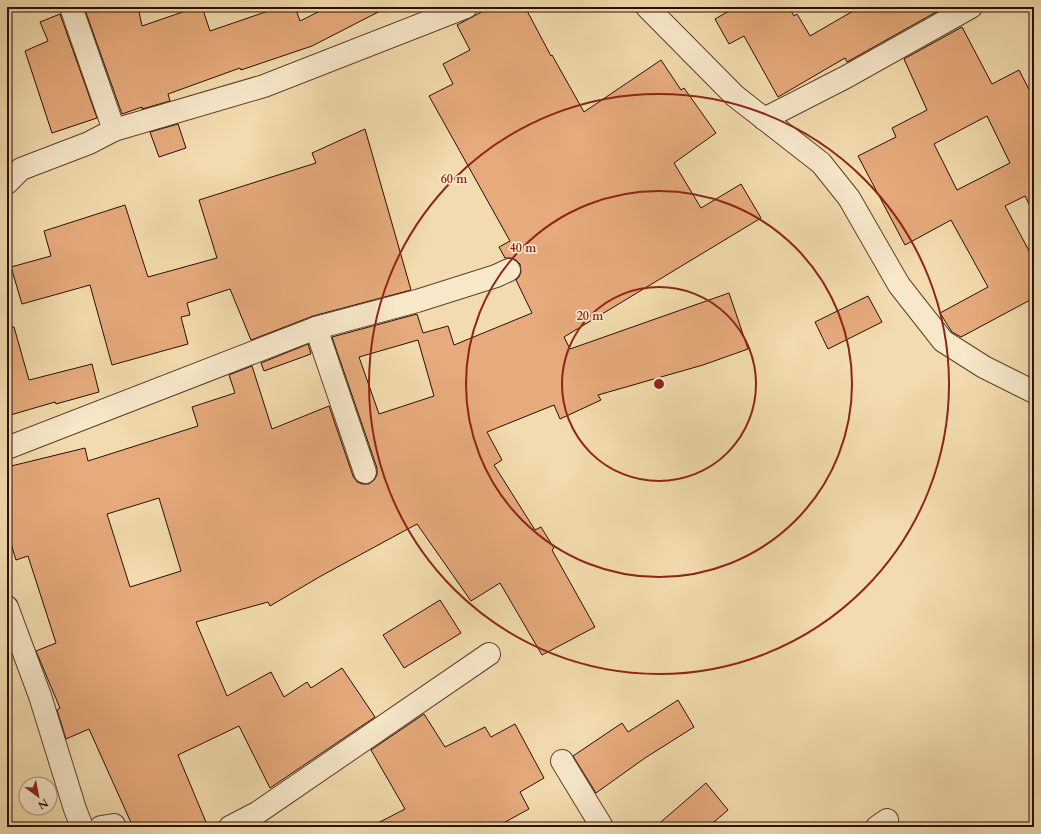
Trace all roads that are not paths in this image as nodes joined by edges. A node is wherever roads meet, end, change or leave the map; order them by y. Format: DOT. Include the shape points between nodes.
graph roads {
  1 [pos="71,7"];
  2 [pos="466,7"];
  3 [pos="647,7"];
  4 [pos="971,7"];
  5 [pos="764,119"];
  6 [pos="114,130"];
  7 [pos="7,183"];
  8 [pos="509,270"];
  9 [pos="316,328"];
  10 [pos="1034,392"];
  11 [pos="7,448"];
  12 [pos="365,472"];
  13 [pos="7,607"];
  14 [pos="489,654"];
  15 [pos="562,761"];
  16 [pos="82,827"];
  17 [pos="101,827"];
  18 [pos="114,827"];
  19 [pos="230,827"];
  20 [pos="602,827"];
  1 -- 6 [label="street"];
  2 -- 6 [label="street" via="264,86"];
  3 -- 5 [label="street" via="735,96"];
  4 -- 5 [label="street" via="846,77"];
  5 -- 10 [label="street" via="821,163 849,198 899,285 943,341 984,367"];
  6 -- 7 [label="street" via="89,143 21,169"];
  8 -- 9 [label="street" via="417,301"];
  9 -- 11 [label="street"];
  9 -- 12 [label="street"];
  13 -- 16 [label="street" via="40,696"];
  14 -- 19 [label="street" via="258,813"];
  15 -- 20 [label="street"];
  17 -- 18 [label="street"];
}
